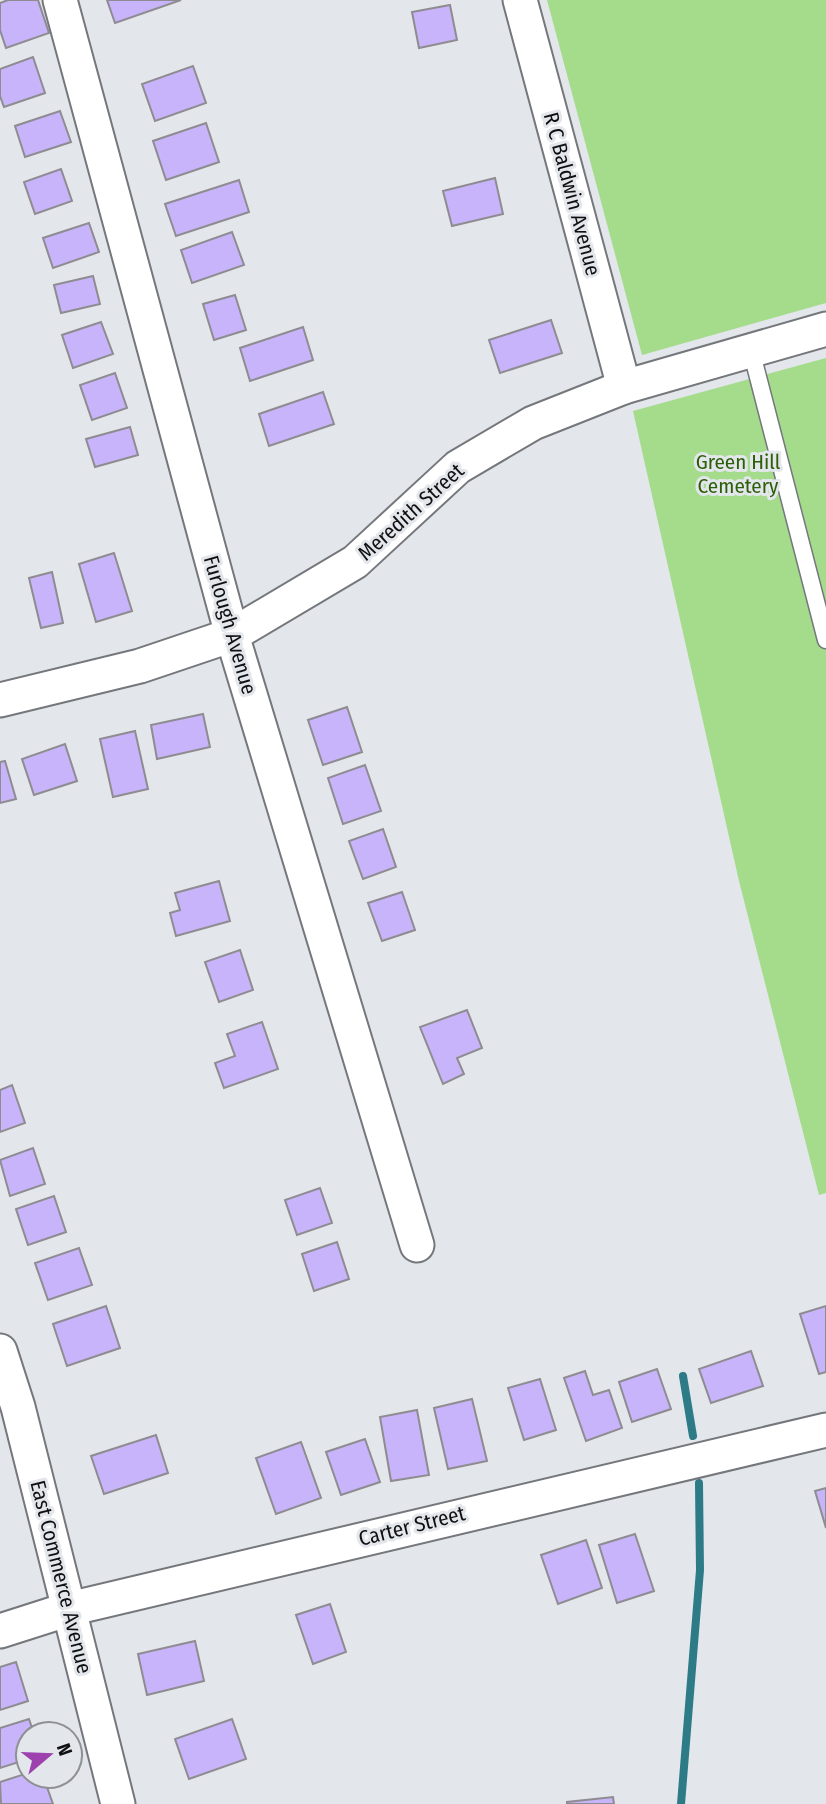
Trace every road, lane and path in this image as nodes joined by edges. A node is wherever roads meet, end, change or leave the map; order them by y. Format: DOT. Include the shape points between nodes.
graph roads {
  1 [pos="60,0"];
  2 [pos="520,0"];
  3 [pos="826,329"];
  4 [pos="751,351"];
  5 [pos="624,387"];
  6 [pos="232,635"];
  7 [pos="826,640"];
  8 [pos="0,700"];
  9 [pos="417,1245"];
  10 [pos="0,1351"];
  11 [pos="826,1430"];
  12 [pos="69,1609"];
  13 [pos="0,1631"];
  14 [pos="118,1804"];
  1 -- 6 [label="street, Furlough Avenue"];
  2 -- 5 [label="street, R C Baldwin Avenue"];
  3 -- 4 [label="street, Meredith Street"];
  4 -- 5 [label="street, Meredith Street"];
  4 -- 7 [label="lane"];
  5 -- 6 [label="street, Meredith Street" via="534,423 458,467 355,562"];
  6 -- 8 [label="street, Meredith Street" via="140,666"];
  6 -- 9 [label="street, Furlough Avenue"];
  10 -- 12 [label="street, East Commerce Avenue"];
  11 -- 12 [label="street, Carter Street"];
  12 -- 13 [label="street, Carter Street"];
  12 -- 14 [label="street, East Commerce Avenue"];
}
